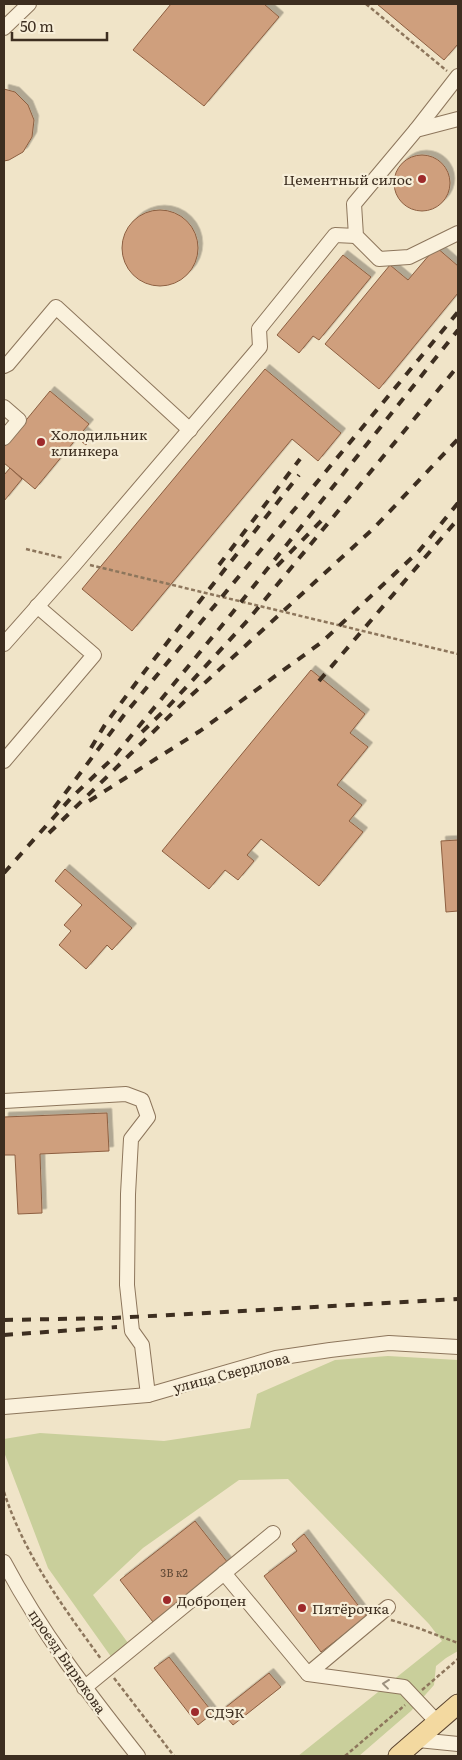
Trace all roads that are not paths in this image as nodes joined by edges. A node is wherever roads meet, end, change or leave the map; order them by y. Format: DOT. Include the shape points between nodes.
graph roads {
  1 [pos="29,4"];
  2 [pos="4,28"];
  3 [pos="454,74"];
  4 [pos="458,119"];
  5 [pos="416,130"];
  6 [pos="458,233"];
  7 [pos="356,236"];
  8 [pos="4,366"];
  9 [pos="4,407"];
  10 [pos="190,430"];
  11 [pos="4,438"];
  12 [pos="37,606"];
  13 [pos="4,644"];
  14 [pos="4,761"];
  15 [pos="4,1101"];
  16 [pos="458,1347"];
  17 [pos="148,1395"];
  18 [pos="4,1407"];
  19 [pos="274,1533"];
  20 [pos="4,1562"];
  21 [pos="224,1573"];
  22 [pos="383,1612"];
  23 [pos="308,1674"];
  24 [pos="84,1688"];
  25 [pos="458,1704"];
  26 [pos="437,1722"];
  27 [pos="418,1740"];
  28 [pos="458,1744"];
  29 [pos="138,1756"];
  30 [pos="398,1756"];
  1 -- 2 [label="street"];
  3 -- 5 [label="street"];
  4 -- 5 [label="street"];
  5 -- 7 [label="street" via="354,204"];
  6 -- 7 [label="street" via="409,257 379,259"];
  7 -- 10 [label="street" via="335,235 259,329 260,347"];
  8 -- 10 [label="street" via="56,307"];
  9 -- 11 [label="street" via="19,420"];
  10 -- 12 [label="street"];
  12 -- 13 [label="street"];
  12 -- 14 [label="street" via="94,655"];
  15 -- 17 [label="street" via="126,1094 142,1100 148,1117 130,1139 127,1285 132,1331 142,1345"];
  16 -- 17 [label="street, улица Свердлова" via="390,1343 276,1358"];
  17 -- 18 [label="street, улица Свердлова"];
  19 -- 21 [label="street"];
  20 -- 24 [label="street, проезд Бирюкова" via="48,1637"];
  21 -- 23 [label="street"];
  21 -- 24 [label="street"];
  22 -- 23 [label="street"];
  26 -- 23 [label="street, one-way" via="404,1687"];
  24 -- 29 [label="street, проезд Бирюкова"];
  25 -- 26 [label="main road"];
  26 -- 27 [label="main road"];
  27 -- 28 [label="street"];
  27 -- 30 [label="main road"];
}
